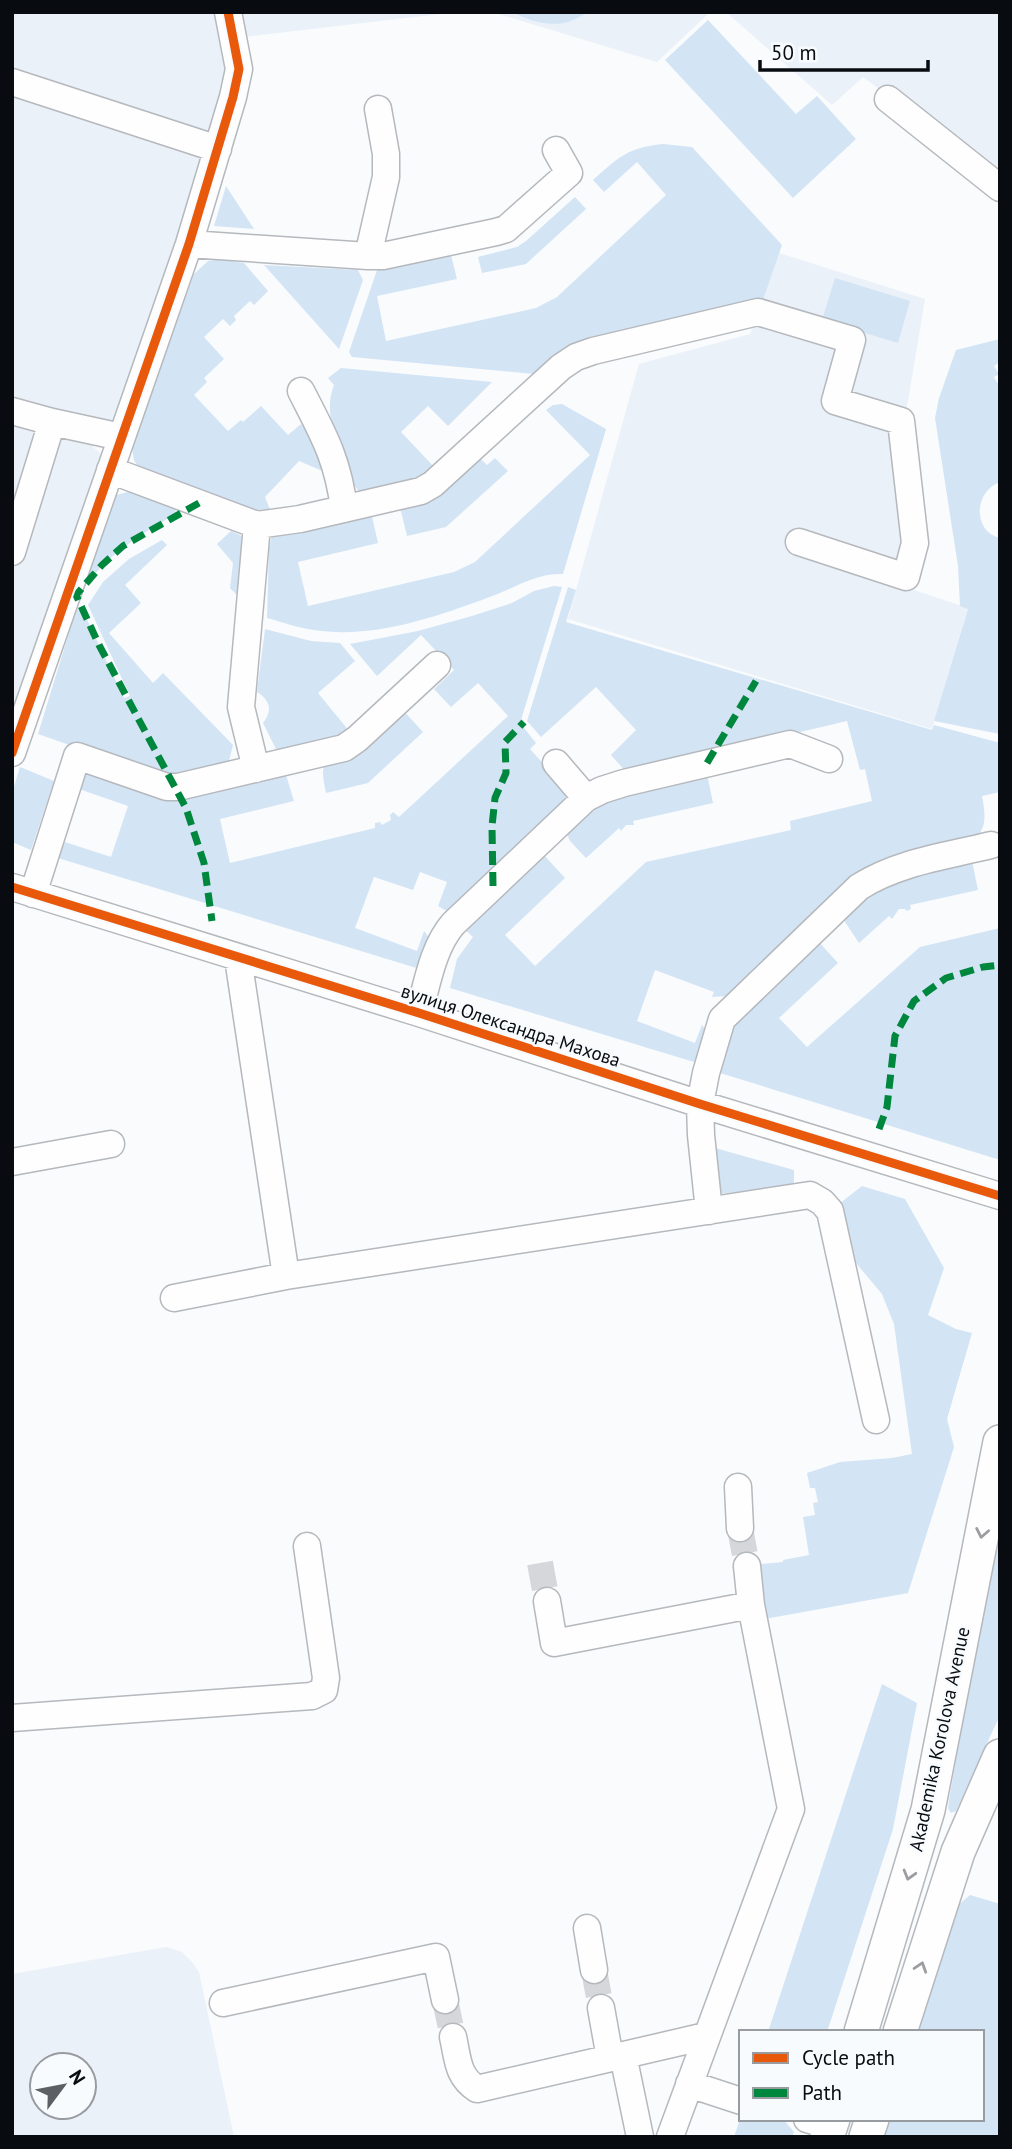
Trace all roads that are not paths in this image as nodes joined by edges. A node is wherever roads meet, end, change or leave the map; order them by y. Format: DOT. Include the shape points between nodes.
graph roads {
  1 [pos="228,12"];
  2 [pos="12,82"];
  3 [pos="888,99"];
  4 [pos="378,109"];
  5 [pos="218,149"];
  6 [pos="556,150"];
  7 [pos="1000,188"];
  8 [pos="189,244"];
  9 [pos="368,256"];
  10 [pos="301,391"];
  11 [pos="12,411"];
  12 [pos="52,422"];
  13 [pos="121,437"];
  14 [pos="110,470"];
  15 [pos="344,509"];
  16 [pos="257,525"];
  17 [pos="799,542"];
  18 [pos="12,552"];
  19 [pos="437,665"];
  20 [pos="12,752"];
  21 [pos="829,759"];
  22 [pos="556,763"];
  23 [pos="256,769"];
  24 [pos="586,798"];
  25 [pos="991,845"];
  26 [pos="22,890"];
  27 [pos="238,958"];
  28 [pos="419,1013"];
  29 [pos="700,1104"];
  30 [pos="111,1144"];
  31 [pos="12,1162"];
  32 [pos="1000,1196"];
  33 [pos="709,1211"];
  34 [pos="286,1276"];
  35 [pos="174,1298"];
  36 [pos="876,1420"];
  37 [pos="999,1446"];
  38 [pos="738,1487"];
  39 [pos="740,1528"];
  40 [pos="307,1546"];
  41 [pos="747,1566"];
  42 [pos="547,1601"];
  43 [pos="751,1605"];
  44 [pos="12,1718"];
  45 [pos="1000,1756"];
  46 [pos="587,1928"];
  47 [pos="594,1970"];
  48 [pos="445,2000"];
  49 [pos="223,2003"];
  50 [pos="601,2008"];
  51 [pos="862,2030"];
  52 [pos="901,2030"];
  53 [pos="706,2036"];
  54 [pos="453,2037"];
  55 [pos="617,2056"];
  56 [pos="689,2084"];
  57 [pos="739,2100"];
  58 [pos="640,2137"];
  59 [pos="670,2137"];
  1 -- 5 [label="street" via="239,69"];
  2 -- 5 [label="street"];
  3 -- 7 [label="street"];
  4 -- 9 [label="street" via="386,177"];
  5 -- 8 [label="street"];
  6 -- 9 [label="street" via="569,173 506,229"];
  8 -- 9 [label="street"];
  8 -- 13 [label="street"];
  10 -- 15 [label="street" via="329,444"];
  11 -- 12 [label="street"];
  12 -- 13 [label="street"];
  12 -- 18 [label="street"];
  13 -- 14 [label="street"];
  14 -- 16 [label="street"];
  14 -- 20 [label="street"];
  15 -- 16 [label="street"];
  15 -- 17 [label="street" via="407,496 433,484 576,357 758,312 852,340 835,401 901,421 915,543 906,577"];
  16 -- 23 [label="street" via="240,707"];
  19 -- 23 [label="street" via="344,748"];
  21 -- 24 [label="street" via="790,744 624,783"];
  22 -- 24 [label="street"];
  23 -- 26 [label="street" via="167,787 77,757"];
  24 -- 28 [label="street" via="445,933"];
  25 -- 29 [label="street" via="893,870 859,887 722,1019"];
  26 -- 27 [label="street, вулиця Олександра Махова"];
  27 -- 28 [label="street, вулиця Олександра Махова"];
  27 -- 34 [label="street"];
  28 -- 29 [label="street, вулиця Олександра Махова"];
  29 -- 32 [label="street, вулиця Олександра Махова"];
  29 -- 33 [label="street"];
  30 -- 31 [label="street"];
  33 -- 34 [label="street"];
  33 -- 36 [label="street" via="810,1195 830,1211"];
  34 -- 35 [label="street"];
  37 -- 51 [label="main road, Akademika Korolova Avenue, one-way" via="928,1810"];
  38 -- 39 [label="street"];
  40 -- 44 [label="street" via="327,1678 324,1690 312,1696"];
  41 -- 43 [label="street"];
  42 -- 43 [label="street" via="554,1643"];
  43 -- 53 [label="street" via="791,1809"];
  52 -- 45 [label="main road, one-way" via="958,1852"];
  46 -- 47 [label="street"];
  48 -- 49 [label="street" via="436,1957"];
  50 -- 55 [label="street"];
  53 -- 55 [label="street"];
  53 -- 56 [label="street"];
  54 -- 55 [label="street" via="461,2073 477,2089"];
  55 -- 58 [label="street"];
  56 -- 57 [label="street"];
  56 -- 59 [label="street"];
}
